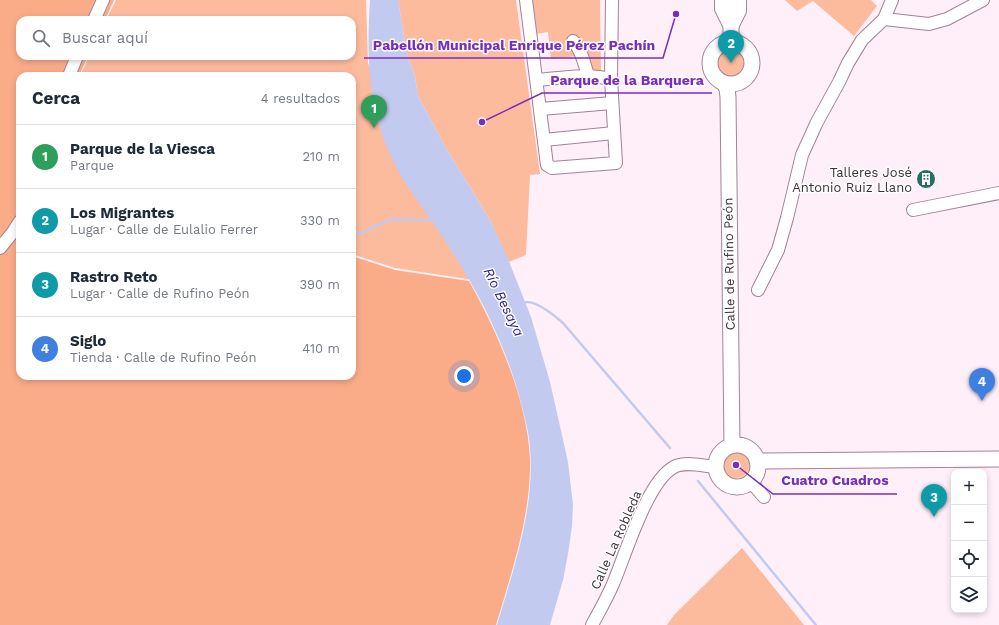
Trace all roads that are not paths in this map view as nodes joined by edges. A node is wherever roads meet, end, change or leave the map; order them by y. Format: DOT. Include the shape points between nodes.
graph roads {
  1 [pos="103,0"];
  2 [pos="526,0"];
  3 [pos="612,0"];
  4 [pos="721,0"];
  5 [pos="731,0"];
  6 [pos="740,0"];
  7 [pos="892,0"];
  8 [pos="983,0"];
  9 [pos="96,16"];
  10 [pos="884,19"];
  11 [pos="731,35"];
  12 [pos="573,42"];
  13 [pos="76,60"];
  14 [pos="71,72"];
  15 [pos="588,76"];
  16 [pos="611,79"];
  17 [pos="537,80"];
  18 [pos="730,83"];
  19 [pos="612,103"];
  20 [pos="541,109"];
  21 [pos="614,133"];
  22 [pos="544,140"];
  23 [pos="999,193"];
  24 [pos="913,210"];
  25 [pos="16,227"];
  26 [pos="0,248"];
  27 [pos="758,290"];
  28 [pos="736,445"];
  29 [pos="999,459"];
  30 [pos="999,465"];
  31 [pos="716,467"];
  32 [pos="755,471"];
  33 [pos="764,497"];
  34 [pos="592,625"];
  1 -- 9 [label="street"];
  2 -- 17 [label="street"];
  3 -- 16 [label="street"];
  4 -- 11 [label="street" via="721,9"];
  5 -- 11 [label="main road"];
  6 -- 11 [label="street" via="740,10"];
  7 -- 10 [label="street"];
  8 -- 10 [label="street" via="947,19 929,24"];
  10 -- 27 [label="street" via="862,40 817,122 802,155 778,250"];
  11 -- 18 [label="main road" via="713,52 710,60 714,76"];
  11 -- 18 [label="main road" via="748,50 752,63 750,72 744,80"];
  12 -- 15 [label="street" via="581,52"];
  13 -- 14 [label="street"];
  15 -- 16 [label="street"];
  15 -- 17 [label="street"];
  16 -- 19 [label="street"];
  17 -- 20 [label="street"];
  18 -- 28 [label="main road, Calle de Rufino Peón" via="727,89"];
  19 -- 20 [label="street"];
  19 -- 21 [label="street"];
  20 -- 22 [label="street"];
  21 -- 22 [label="street"];
  21 -- 22 [label="street" via="616,163 552,168 547,165"];
  23 -- 24 [label="street"];
  25 -- 26 [label="street"];
  28 -- 31 [label="main road" via="724,449 719,455"];
  28 -- 32 [label="main road" via="750,450 756,456"];
  29 -- 32 [label="main road"];
  30 -- 32 [label="main road"];
  31 -- 32 [label="main road" via="720,478 730,486 742,486"];
  31 -- 34 [label="street, Calle La Robleda" via="680,465 666,473 656,485 646,500 612,586"];
  32 -- 33 [label="street"];
}
